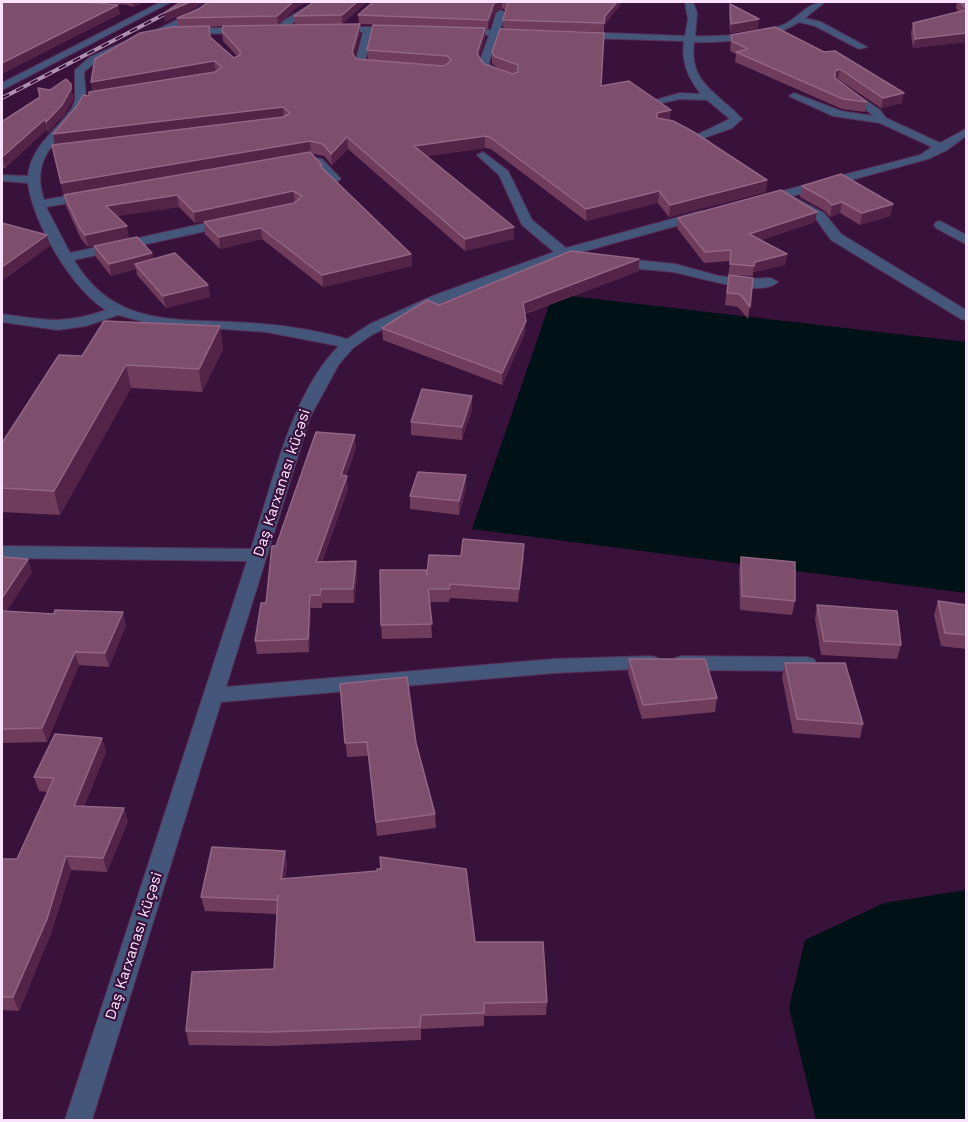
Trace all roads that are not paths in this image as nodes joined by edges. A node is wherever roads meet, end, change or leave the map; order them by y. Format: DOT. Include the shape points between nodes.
graph roads {
  1 [pos="167,2"];
  2 [pos="213,2"];
  3 [pos="319,2"];
  4 [pos="690,2"];
  5 [pos="821,2"];
  6 [pos="501,13"];
  7 [pos="796,19"];
  8 [pos="352,21"];
  9 [pos="283,28"];
  10 [pos="302,28"];
  11 [pos="323,28"];
  12 [pos="270,29"];
  13 [pos="345,29"];
  14 [pos="259,30"];
  15 [pos="368,30"];
  16 [pos="402,30"];
  17 [pos="448,31"];
  18 [pos="493,32"];
  19 [pos="153,34"];
  20 [pos="538,34"];
  21 [pos="572,35"];
  22 [pos="689,39"];
  23 [pos="862,47"];
  24 [pos="389,68"];
  25 [pos="512,80"];
  26 [pos="839,84"];
  27 [pos="2,87"];
  28 [pos="794,96"];
  29 [pos="707,97"];
  30 [pos="653,102"];
  31 [pos="882,120"];
  32 [pos="966,132"];
  33 [pos="943,148"];
  34 [pos="721,154"];
  35 [pos="483,155"];
  36 [pos="277,164"];
  37 [pos="2,178"];
  38 [pos="335,178"];
  39 [pos="841,179"];
  40 [pos="34,180"];
  41 [pos="763,184"];
  42 [pos="859,190"];
  43 [pos="95,195"];
  44 [pos="783,195"];
  45 [pos="749,203"];
  46 [pos="39,205"];
  47 [pos="715,212"];
  48 [pos="238,220"];
  49 [pos="940,225"];
  50 [pos="966,240"];
  51 [pos="565,254"];
  52 [pos="66,258"];
  53 [pos="771,282"];
  54 [pos="117,311"];
  55 [pos="966,316"];
  56 [pos="2,318"];
  57 [pos="349,344"];
  58 [pos="2,552"];
  59 [pos="257,555"];
  60 [pos="824,664"];
  61 [pos="214,695"];
  62 [pos="78,1120"];
  1 -- 27 [label="street"];
  2 -- 19 [label="street"];
  3 -- 9 [label="street"];
  4 -- 22 [label="street" via="693,13"];
  5 -- 7 [label="street"];
  6 -- 18 [label="street"];
  7 -- 22 [label="street" via="787,27 764,34 715,41"];
  7 -- 23 [label="street" via="818,24"];
  8 -- 13 [label="street"];
  9 -- 10 [label="street"];
  9 -- 12 [label="street"];
  11 -- 13 [label="street"];
  13 -- 15 [label="street"];
  14 -- 19 [label="street" via="216,38 190,31"];
  15 -- 16 [label="street"];
  15 -- 24 [label="street" via="361,65"];
  17 -- 18 [label="street"];
  18 -- 20 [label="street"];
  18 -- 25 [label="street" via="484,63"];
  19 -- 40 [label="street" via="101,55 79,72 84,99 47,151"];
  21 -- 22 [label="street"];
  22 -- 29 [label="street" via="689,66"];
  26 -- 31 [label="street"];
  28 -- 31 [label="street" via="840,116"];
  29 -- 30 [label="street" via="680,96"];
  29 -- 34 [label="street" via="737,119 692,135"];
  31 -- 33 [label="street"];
  32 -- 33 [label="street" via="952,138"];
  33 -- 39 [label="street" via="924,157"];
  35 -- 51 [label="street" via="504,173 526,222"];
  36 -- 38 [label="street" via="311,158 319,160"];
  37 -- 40 [label="street"];
  39 -- 42 [label="street"];
  39 -- 44 [label="street"];
  40 -- 46 [label="street"];
  41 -- 44 [label="street"];
  43 -- 46 [label="street"];
  44 -- 45 [label="street"];
  44 -- 55 [label="street" via="819,216 836,237"];
  46 -- 52 [label="street"];
  47 -- 51 [label="street, Daş Karxanası küçəsi"];
  48 -- 52 [label="street"];
  49 -- 50 [label="street"];
  51 -- 53 [label="street" via="675,268 718,280"];
  51 -- 57 [label="street, Daş Karxanası küçəsi" via="424,304"];
  52 -- 54 [label="street" via="86,288"];
  54 -- 56 [label="street" via="86,322 58,326"];
  54 -- 57 [label="street" via="157,321 294,331"];
  57 -- 59 [label="street, Daş Karxanası küçəsi" via="317,384 302,417"];
  58 -- 59 [label="street"];
  59 -- 61 [label="street, Daş Karxanası küçəsi"];
  60 -- 61 [label="street" via="554,666"];
  61 -- 62 [label="street, Daş Karxanası küçəsi"];
}
